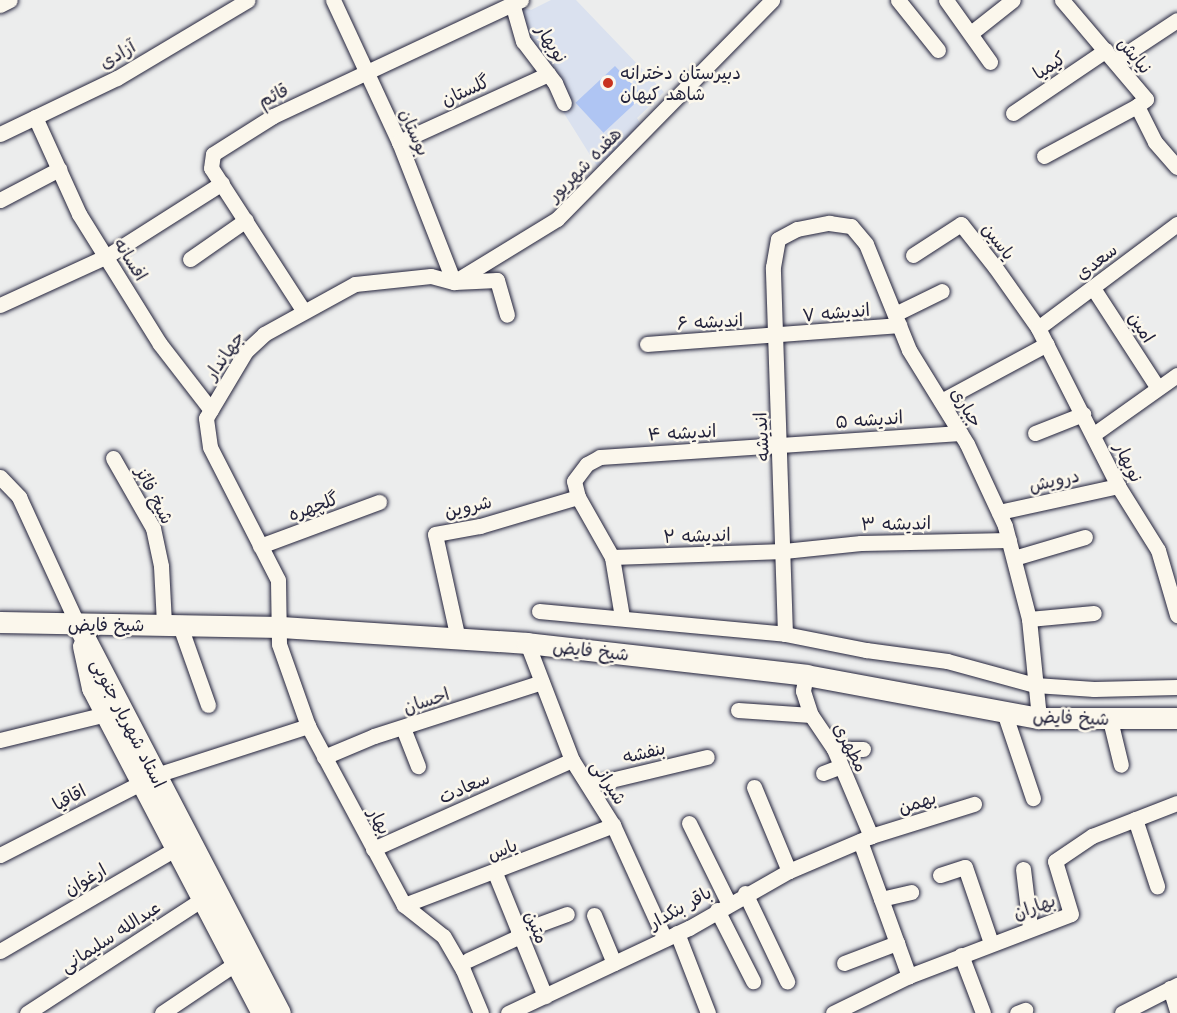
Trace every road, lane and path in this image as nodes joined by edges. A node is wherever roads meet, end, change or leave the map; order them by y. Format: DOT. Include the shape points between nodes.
graph roads {
  1 [pos="10,0"];
  2 [pos="248,0"];
  3 [pos="333,0"];
  4 [pos="772,0"];
  5 [pos="898,0"];
  6 [pos="946,0"];
  7 [pos="1013,0"];
  8 [pos="1065,1"];
  9 [pos="517,2"];
  10 [pos="0,5"];
  11 [pos="1177,20"];
  12 [pos="970,33"];
  13 [pos="938,50"];
  14 [pos="1111,56"];
  15 [pos="990,62"];
  16 [pos="366,72"];
  17 [pos="548,74"];
  18 [pos="564,103"];
  19 [pos="1137,106"];
  20 [pos="1013,113"];
  21 [pos="35,117"];
  22 [pos="0,134"];
  23 [pos="399,142"];
  24 [pos="1044,156"];
  25 [pos="1177,167"];
  26 [pos="59,169"];
  27 [pos="222,183"];
  28 [pos="0,200"];
  29 [pos="246,220"];
  30 [pos="1177,224"];
  31 [pos="778,239"];
  32 [pos="913,255"];
  33 [pos="107,256"];
  34 [pos="190,259"];
  35 [pos="454,282"];
  36 [pos="1093,288"];
  37 [pos="942,291"];
  38 [pos="0,305"];
  39 [pos="303,310"];
  40 [pos="507,315"];
  41 [pos="897,320"];
  42 [pos="1038,328"];
  43 [pos="776,337"];
  44 [pos="647,344"];
  45 [pos="1047,344"];
  46 [pos="1177,375"];
  47 [pos="1158,388"];
  48 [pos="940,401"];
  49 [pos="211,410"];
  50 [pos="1083,414"];
  51 [pos="960,433"];
  52 [pos="1035,433"];
  53 [pos="1094,434"];
  54 [pos="781,446"];
  55 [pos="113,458"];
  56 [pos="0,477"];
  57 [pos="1118,486"];
  58 [pos="578,496"];
  59 [pos="379,502"];
  60 [pos="999,512"];
  61 [pos="1085,537"];
  62 [pos="1009,540"];
  63 [pos="261,546"];
  64 [pos="784,551"];
  65 [pos="612,557"];
  66 [pos="1014,558"];
  67 [pos="539,611"];
  68 [pos="1094,614"];
  69 [pos="1177,615"];
  70 [pos="622,617"];
  71 [pos="1029,619"];
  72 [pos="0,622"];
  73 [pos="172,624"];
  74 [pos="78,625"];
  75 [pos="281,627"];
  76 [pos="785,634"];
  77 [pos="458,639"];
  78 [pos="527,643"];
  79 [pos="806,675"];
  80 [pos="542,682"];
  81 [pos="1035,685"];
  82 [pos="1177,687"];
  83 [pos="208,705"];
  84 [pos="738,710"];
  85 [pos="114,712"];
  86 [pos="1004,712"];
  87 [pos="811,715"];
  88 [pos="1039,718"];
  89 [pos="1177,718"];
  90 [pos="1110,720"];
  91 [pos="308,726"];
  92 [pos="403,728"];
  93 [pos="0,740"];
  94 [pos="834,749"];
  95 [pos="863,749"];
  96 [pos="324,757"];
  97 [pos="707,757"];
  98 [pos="572,760"];
  99 [pos="1121,765"];
  100 [pos="418,766"];
  101 [pos="841,766"];
  102 [pos="823,773"];
  103 [pos="148,778"];
  104 [pos="590,785"];
  105 [pos="754,787"];
  106 [pos="1034,798"];
  107 [pos="1177,803"];
  108 [pos="974,804"];
  109 [pos="1135,819"];
  110 [pos="689,823"];
  111 [pos="613,825"];
  112 [pos="866,838"];
  113 [pos="182,845"];
  114 [pos="373,849"];
  115 [pos="0,855"];
  116 [pos="1023,869"];
  117 [pos="789,871"];
  118 [pos="495,873"];
  119 [pos="940,875"];
  120 [pos="1156,886"];
  121 [pos="910,892"];
  122 [pos="745,893"];
  123 [pos="208,896"];
  124 [pos="881,899"];
  125 [pos="404,905"];
  126 [pos="722,906"];
  127 [pos="567,914"];
  128 [pos="594,915"];
  129 [pos="1030,927"];
  130 [pos="519,934"];
  131 [pos="671,936"];
  132 [pos="897,943"];
  133 [pos="991,943"];
  134 [pos="0,951"];
  135 [pos="960,955"];
  136 [pos="242,959"];
  137 [pos="468,960"];
  138 [pos="614,963"];
  139 [pos="844,963"];
  140 [pos="909,976"];
  141 [pos="753,981"];
  142 [pos="787,981"];
  143 [pos="1173,986"];
  144 [pos="545,996"];
  145 [pos="1177,1011"];
  146 [pos="27,1013"];
  147 [pos="162,1013"];
  148 [pos="262,1013"];
  149 [pos="280,1013"];
  150 [pos="481,1013"];
  151 [pos="508,1013"];
  152 [pos="708,1013"];
  153 [pos="833,1013"];
  154 [pos="983,1013"];
  155 [pos="1122,1013"];
  1 -- 10 [label="street"];
  2 -- 21 [label="street, آزادی" via="117,78"];
  3 -- 16 [label="street, بوستان"];
  4 -- 35 [label="street, هفده شهریور" via="557,219"];
  5 -- 13 [label="street"];
  6 -- 12 [label="street"];
  7 -- 12 [label="street"];
  8 -- 14 [label="street, نیایش"];
  9 -- 16 [label="street, قائم"];
  9 -- 17 [label="street, نوبهار" via="524,41"];
  11 -- 14 [label="street, کیمیا"];
  12 -- 15 [label="street"];
  14 -- 19 [label="street, نیایش" via="1146,99"];
  14 -- 20 [label="street, کیمیا"];
  16 -- 23 [label="street, بوستان"];
  16 -- 27 [label="street, قائم" via="226,143 213,154 211,168"];
  17 -- 18 [label="street, نوبهار"];
  17 -- 23 [label="street, گلستان"];
  19 -- 24 [label="street"];
  19 -- 25 [label="street, نیایش" via="1155,142"];
  21 -- 22 [label="street, آزادی"];
  21 -- 26 [label="street, افسانه"];
  23 -- 35 [label="street, بوستان"];
  26 -- 28 [label="street"];
  26 -- 33 [label="street, افسانه" via="79,214"];
  27 -- 29 [label="street, قائم"];
  27 -- 33 [label="street"];
  29 -- 34 [label="street"];
  29 -- 39 [label="street, قائم"];
  30 -- 36 [label="street, سعدی"];
  31 -- 41 [label="street, جباری" via="797,229 829,223 851,226 866,244"];
  31 -- 43 [label="street, اندیشه" via="773,267"];
  32 -- 42 [label="street, یاسین" via="961,224"];
  33 -- 38 [label="street"];
  33 -- 49 [label="street, افسانه" via="160,344"];
  35 -- 39 [label="street, جهاندار" via="431,276 355,284"];
  35 -- 40 [label="street, جهاندار" via="496,280"];
  36 -- 42 [label="street, سعدی"];
  36 -- 47 [label="street, امین"];
  37 -- 41 [label="street"];
  39 -- 49 [label="street, جهاندار" via="264,334 246,351"];
  41 -- 43 [label="street, اندیشه ۷"];
  41 -- 48 [label="street, جباری" via="909,350"];
  42 -- 45 [label="street, نوبهار"];
  43 -- 44 [label="street, اندیشه ۶"];
  43 -- 54 [label="street, اندیشه"];
  45 -- 48 [label="street"];
  45 -- 50 [label="street, نوبهار"];
  46 -- 47 [label="street"];
  47 -- 53 [label="street"];
  48 -- 51 [label="street, جباری"];
  49 -- 63 [label="street, جهاندار" via="206,418 210,447"];
  50 -- 52 [label="street"];
  50 -- 53 [label="street, نوبهار"];
  51 -- 54 [label="street, اندیشه ۵"];
  51 -- 60 [label="street, جباری"];
  53 -- 57 [label="street, نوبهار"];
  54 -- 58 [label="street, اندیشه ۴" via="600,457 587,464 574,481"];
  54 -- 64 [label="street, اندیشه"];
  55 -- 73 [label="street, شیخ فائز" via="153,528"];
  56 -- 74 [label="street" via="19,497"];
  57 -- 60 [label="street, درویش"];
  57 -- 69 [label="street, نوبهار" via="1158,550"];
  58 -- 65 [label="street"];
  58 -- 77 [label="street, شروین" via="480,526 435,534"];
  59 -- 63 [label="street, گلچهره"];
  60 -- 62 [label="street, جباری"];
  61 -- 66 [label="street"];
  62 -- 64 [label="street, اندیشه ۳" via="861,543"];
  62 -- 66 [label="street, جباری"];
  63 -- 75 [label="street, جهاندار" via="278,580"];
  64 -- 65 [label="street, اندیشه ۲"];
  64 -- 76 [label="street, اندیشه"];
  65 -- 70 [label="street"];
  66 -- 71 [label="street, جباری"];
  67 -- 70 [label="street, شیخ فایض"];
  68 -- 71 [label="street"];
  70 -- 76 [label="street, شیخ فایض"];
  71 -- 81 [label="street, جباری"];
  72 -- 74 [label="street, شیخ فایض"];
  73 -- 74 [label="street, شیخ فایض"];
  73 -- 75 [label="street, شیخ فایض"];
  73 -- 83 [label="street, شیخ فائز"];
  74 -- 85 [label="street, استاد شهریار جنوبی"];
  75 -- 77 [label="street, شیخ فایض"];
  75 -- 91 [label="street, بهار" via="279,644"];
  76 -- 81 [label="street, شیخ فایض" via="946,661"];
  77 -- 78 [label="street, شیخ فایض"];
  78 -- 79 [label="street, شیخ فایض"];
  78 -- 80 [label="street, شیرانی"];
  79 -- 86 [label="street, شیخ فایض"];
  79 -- 87 [label="street, مطهری" via="803,691"];
  80 -- 92 [label="street, احسان"];
  80 -- 98 [label="street, شیرانی"];
  81 -- 82 [label="street, شیخ فایض" via="1094,690"];
  81 -- 88 [label="street, جباری"];
  84 -- 87 [label="street"];
  85 -- 93 [label="street"];
  85 -- 103 [label="street, استاد شهریار جنوبی"];
  86 -- 88 [label="street, شیخ فایض"];
  86 -- 106 [label="street"];
  87 -- 94 [label="street, مطهری"];
  88 -- 90 [label="street, شیخ فایض"];
  89 -- 90 [label="street, شیخ فایض"];
  90 -- 99 [label="street"];
  91 -- 96 [label="street, بهار"];
  91 -- 103 [label="street, اقاقیا"];
  92 -- 96 [label="street, احسان"];
  92 -- 100 [label="street"];
  94 -- 95 [label="street"];
  94 -- 101 [label="street, مطهری"];
  96 -- 114 [label="street, بهار"];
  97 -- 104 [label="street, بنفشه"];
  98 -- 104 [label="street, شیرانی"];
  98 -- 114 [label="street, سعادت"];
  101 -- 102 [label="street"];
  101 -- 112 [label="street, مطهری"];
  103 -- 113 [label="street, استاد شهریار جنوبی"];
  103 -- 115 [label="street, اقاقیا"];
  104 -- 111 [label="street, شیرانی"];
  105 -- 117 [label="street"];
  107 -- 109 [label="street, بهاران"];
  108 -- 112 [label="street, بهمن"];
  109 -- 120 [label="street"];
  109 -- 129 [label="street, بهاران" via="1092,836 1055,861 1071,914"];
  110 -- 126 [label="street"];
  111 -- 118 [label="street, یاس"];
  111 -- 131 [label="street, شیرانی"];
  112 -- 117 [label="street, باقر بنکدار"];
  112 -- 124 [label="street, مطهری"];
  113 -- 123 [label="street, استاد شهریار جنوبی"];
  113 -- 134 [label="street, ارغوان"];
  114 -- 125 [label="street, بهار"];
  116 -- 129 [label="street"];
  117 -- 122 [label="street, باقر بنکدار"];
  118 -- 125 [label="street, یاس"];
  118 -- 130 [label="street, متین"];
  119 -- 133 [label="street" via="965,867"];
  121 -- 124 [label="street"];
  122 -- 126 [label="street, باقر بنکدار"];
  122 -- 142 [label="street"];
  123 -- 136 [label="street, استاد شهریار جنوبی"];
  123 -- 146 [label="street, عبدالله سلیمانی"];
  124 -- 132 [label="street, مطهری"];
  125 -- 150 [label="street, بهار" via="443,936"];
  126 -- 131 [label="street, باقر بنکدار"];
  126 -- 141 [label="street"];
  127 -- 130 [label="street"];
  128 -- 138 [label="street"];
  129 -- 133 [label="street, بهاران"];
  130 -- 137 [label="street"];
  130 -- 144 [label="street, متین"];
  131 -- 138 [label="street, باقر بنکدار"];
  131 -- 152 [label="street"];
  132 -- 139 [label="street"];
  132 -- 140 [label="street, مطهری"];
  133 -- 135 [label="street, بهاران"];
  135 -- 140 [label="street, بهاران"];
  135 -- 154 [label="street"];
  136 -- 147 [label="street"];
  136 -- 148 [label="street, استاد شهریار جنوبی"];
  136 -- 149 [label="street, استاد شهریار جنوبی"];
  138 -- 144 [label="street, باقر بنکدار"];
  140 -- 153 [label="street, بهاران"];
  143 -- 145 [label="street"];
  143 -- 155 [label="street"];
  144 -- 151 [label="street, باقر بنکدار"];
}
